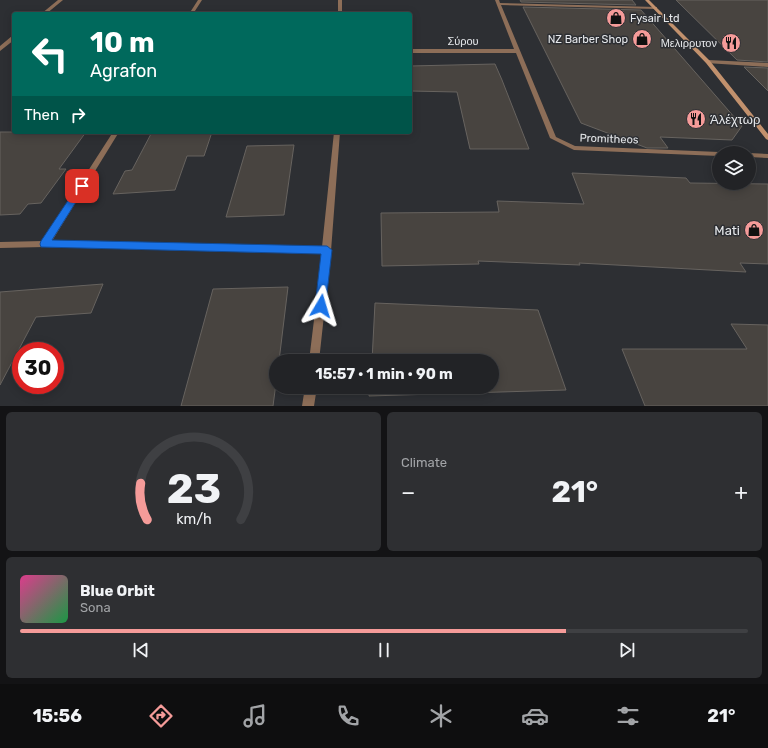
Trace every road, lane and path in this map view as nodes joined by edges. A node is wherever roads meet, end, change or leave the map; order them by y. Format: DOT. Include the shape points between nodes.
graph roads {
  1 [pos="61,0"];
  2 [pos="200,0"];
  3 [pos="340,0"];
  4 [pos="647,0"];
  5 [pos="497,2"];
  6 [pos="655,8"];
  7 [pos="46,12"];
  8 [pos="192,12"];
  9 [pos="340,12"];
  10 [pos="12,39"];
  11 [pos="0,48"];
  12 [pos="412,51"];
  13 [pos="516,51"];
  14 [pos="708,62"];
  15 [pos="768,65"];
  16 [pos="115,134"];
  17 [pos="336,134"];
  18 [pos="768,138"];
  19 [pos="712,154"];
  20 [pos="756,155"];
  21 [pos="768,156"];
  22 [pos="45,244"];
  23 [pos="0,245"];
  24 [pos="327,250"];
  25 [pos="315,354"];
  26 [pos="310,394"];
  27 [pos="308,406"];
  1 -- 7 [label="street"];
  2 -- 8 [label="street"];
  3 -- 9 [label="street"];
  4 -- 6 [label="main road"];
  5 -- 6 [label="street"];
  5 -- 13 [label="street, Promitheos"];
  6 -- 14 [label="main road"];
  10 -- 11 [label="street"];
  12 -- 13 [label="street, Σύρου"];
  13 -- 19 [label="street, Promitheos" via="553,138 574,148"];
  14 -- 15 [label="street"];
  14 -- 18 [label="main road"];
  16 -- 22 [label="street"];
  17 -- 24 [label="street"];
  20 -- 21 [label="street"];
  22 -- 23 [label="street"];
  22 -- 24 [label="street"];
  24 -- 25 [label="street"];
  26 -- 27 [label="street"];
}
